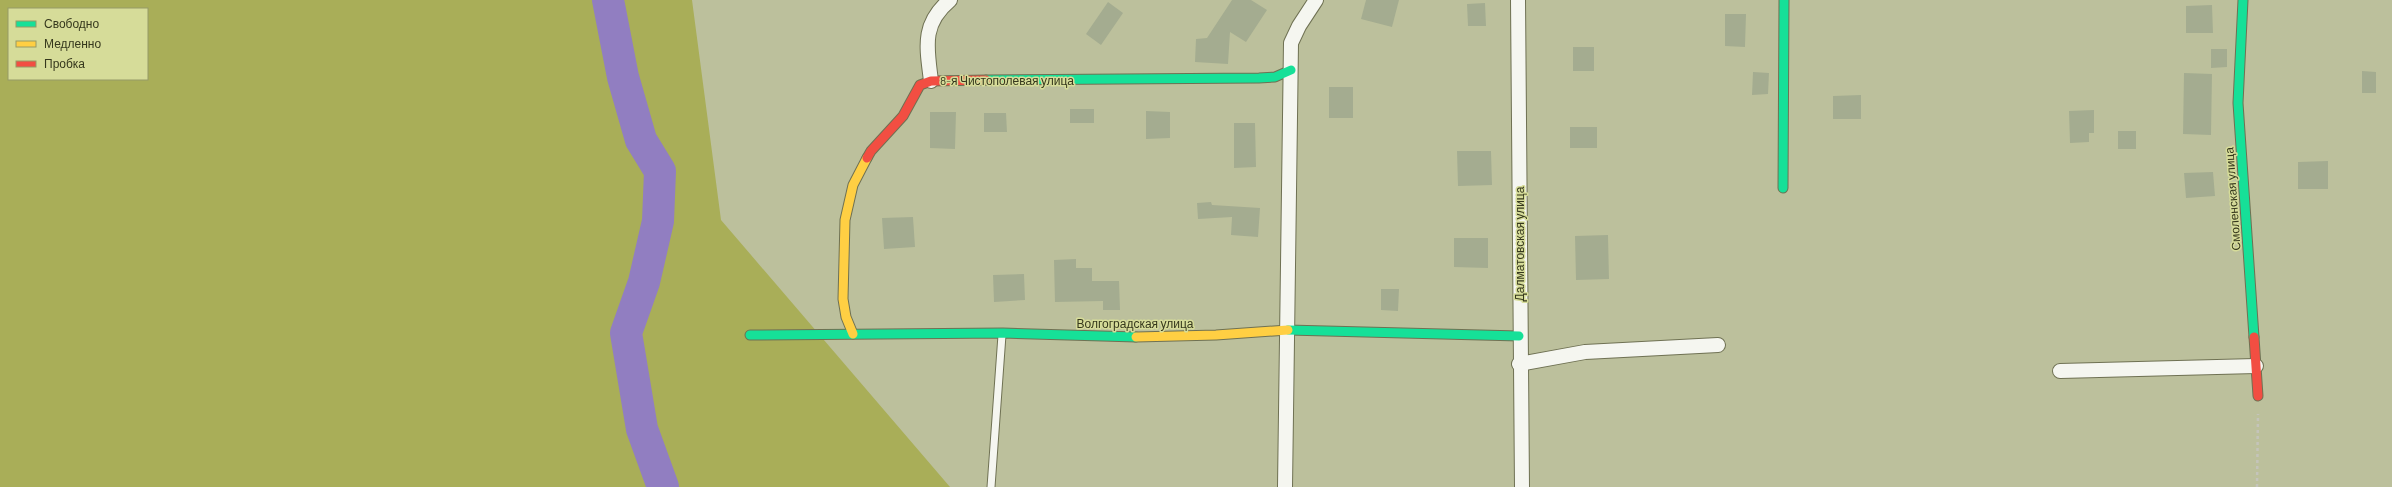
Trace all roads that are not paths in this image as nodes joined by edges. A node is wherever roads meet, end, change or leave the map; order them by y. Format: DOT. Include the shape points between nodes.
graph roads {
  1 [pos="950,0"];
  2 [pos="1316,0"];
  3 [pos="1518,0"];
  4 [pos="1784,0"];
  5 [pos="2243,0"];
  6 [pos="1291,70"];
  7 [pos="931,81"];
  8 [pos="1783,188"];
  9 [pos="1287,330"];
  10 [pos="1002,333"];
  11 [pos="853,334"];
  12 [pos="750,335"];
  13 [pos="1519,336"];
  14 [pos="1718,345"];
  15 [pos="1519,364"];
  16 [pos="2256,366"];
  17 [pos="2060,370"];
  18 [pos="2258,396"];
  19 [pos="991,487"];
  20 [pos="1285,487"];
  21 [pos="1522,487"];
  1 -- 7 [label="street" via="932,21 926,42"];
  2 -- 6 [label="street" via="1291,43"];
  3 -- 13 [label="street, Далматовская улица"];
  4 -- 8 [label="street"];
  5 -- 16 [label="street, Смоленская улица" via="2238,103"];
  6 -- 7 [label="street, 8-я Чистополевая улица" via="1275,77 1259,78"];
  6 -- 9 [label="street"];
  7 -- 11 [label="street, 8-я Чистополевая улица" via="920,85 903,116 871,151 853,185 845,220 843,299 846,317"];
  9 -- 10 [label="street, Волгоградская улица" via="1144,337"];
  9 -- 13 [label="street, Волгоградская улица"];
  9 -- 20 [label="street"];
  10 -- 11 [label="street, Волгоградская улица"];
  10 -- 19 [label="lane"];
  11 -- 12 [label="street, Волгоградская улица"];
  13 -- 15 [label="street, Далматовская улица"];
  14 -- 15 [label="street" via="1585,352"];
  15 -- 21 [label="street, Далматовская улица"];
  16 -- 17 [label="street"];
  16 -- 18 [label="street, Смоленская улица"];
}
